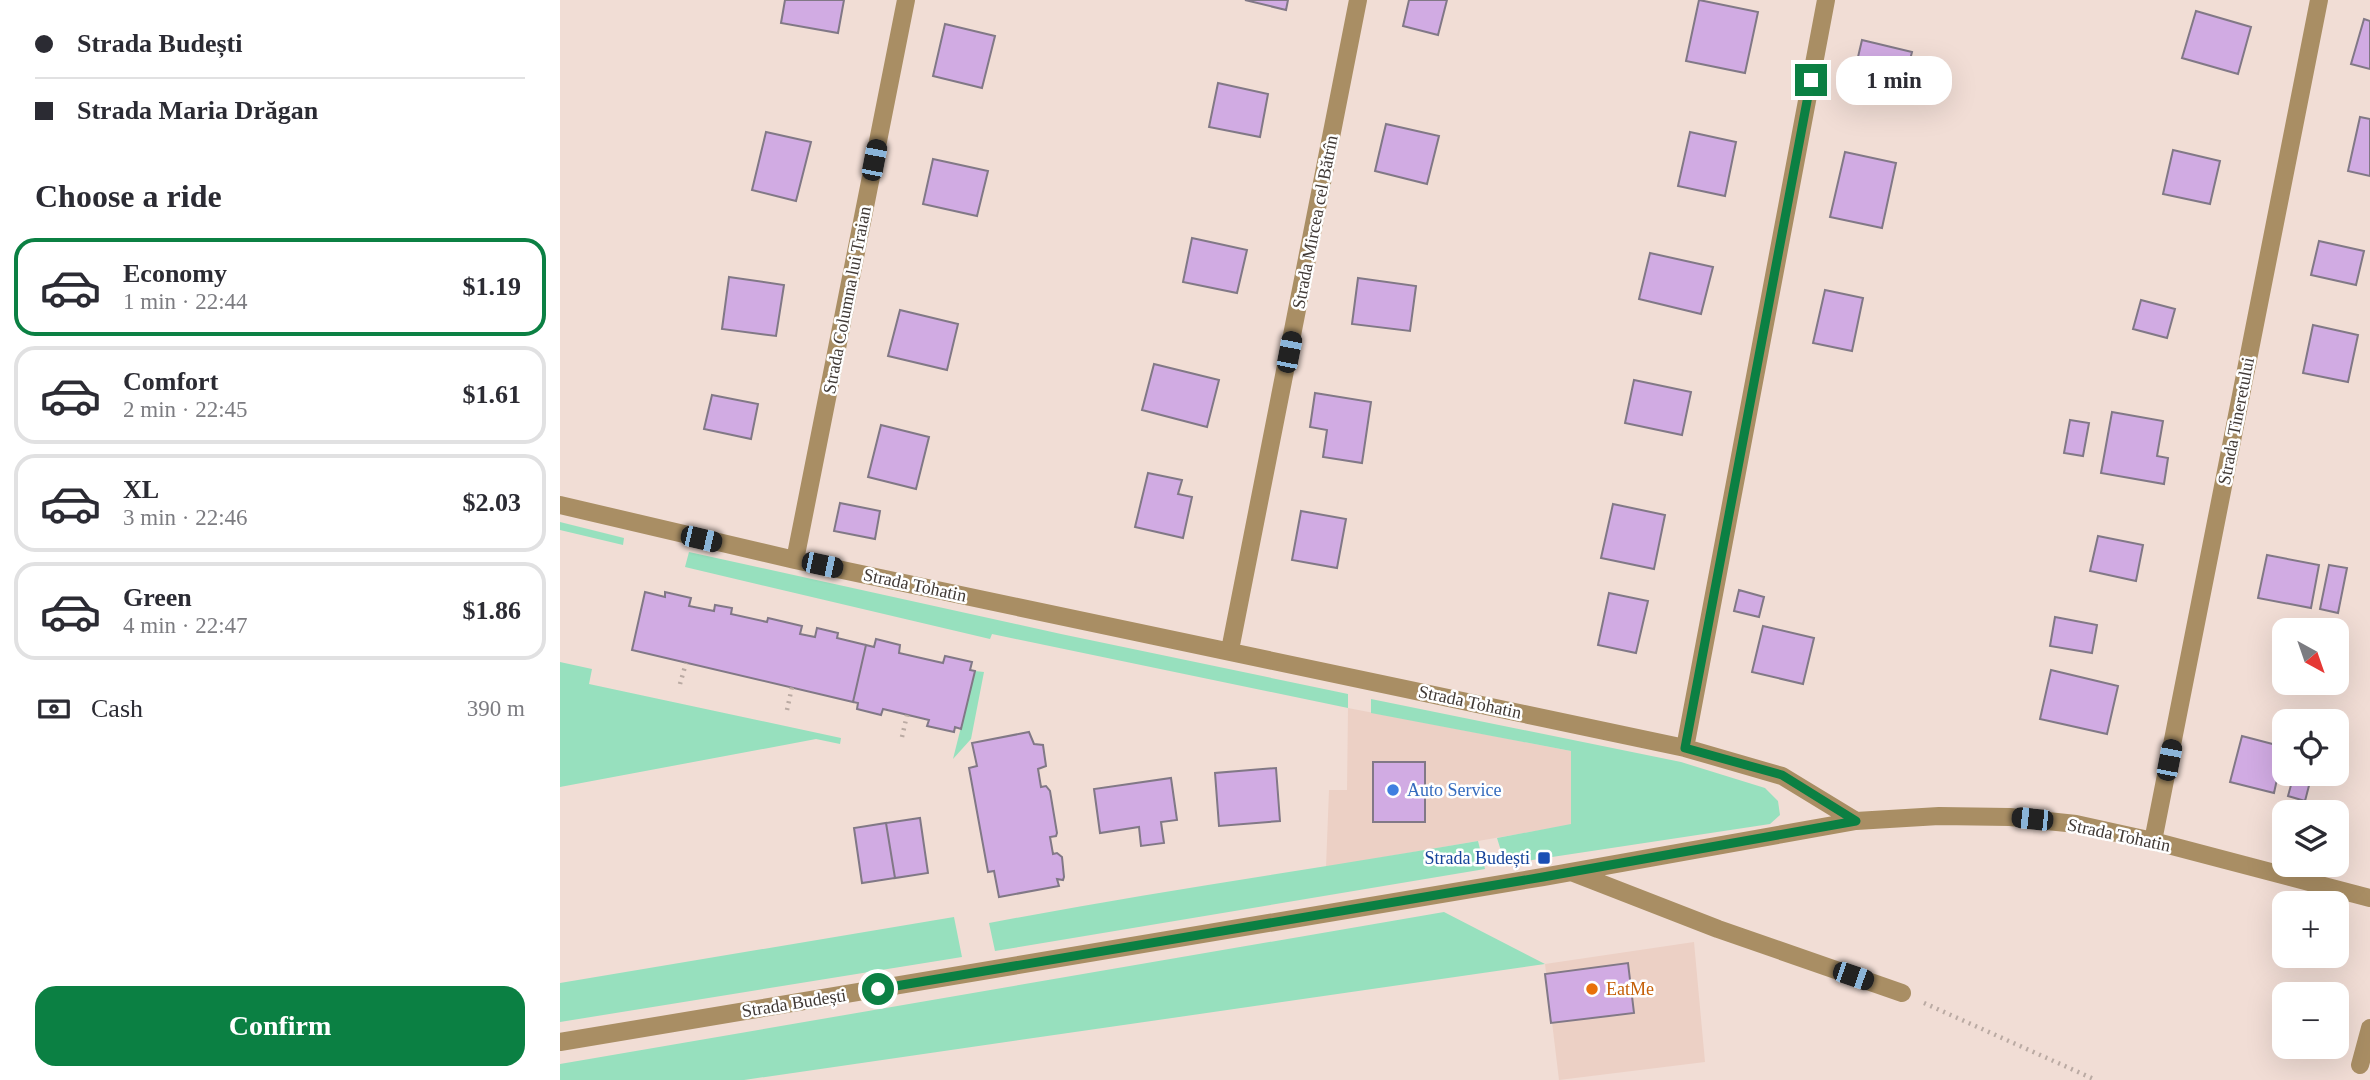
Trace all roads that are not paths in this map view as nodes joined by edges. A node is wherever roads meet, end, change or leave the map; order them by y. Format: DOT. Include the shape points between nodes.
graph roads {
  1 [pos="906,0"];
  2 [pos="1358,0"];
  3 [pos="1826,0"];
  4 [pos="2319,0"];
  5 [pos="560,505"];
  6 [pos="795,560"];
  7 [pos="1230,650"];
  8 [pos="1685,748"];
  9 [pos="1856,821"];
  10 [pos="2153,842"];
  11 [pos="1572,872"];
  12 [pos="2370,898"];
  13 [pos="1902,993"];
  14 [pos="2370,1028"];
  15 [pos="560,1042"];
  16 [pos="2360,1065"];
  1 -- 6 [label="street, Strada Columna lui Traian"];
  2 -- 7 [label="street, Strada Mircea cel Bătrîn"];
  3 -- 8 [label="street"];
  4 -- 10 [label="street, Strada Tineretului"];
  5 -- 6 [label="street, Strada Tohatin"];
  6 -- 7 [label="street, Strada Tohatin"];
  7 -- 8 [label="street, Strada Tohatin"];
  8 -- 9 [label="street, Strada Tohatin" via="1782,775"];
  9 -- 10 [label="street, Strada Tohatin" via="2010,817 2076,824"];
  9 -- 11 [label="street, Strada Budești"];
  10 -- 12 [label="street, Strada Tohatin"];
  11 -- 13 [label="street"];
  11 -- 15 [label="street, Strada Budești"];
  14 -- 16 [label="street"];
}
